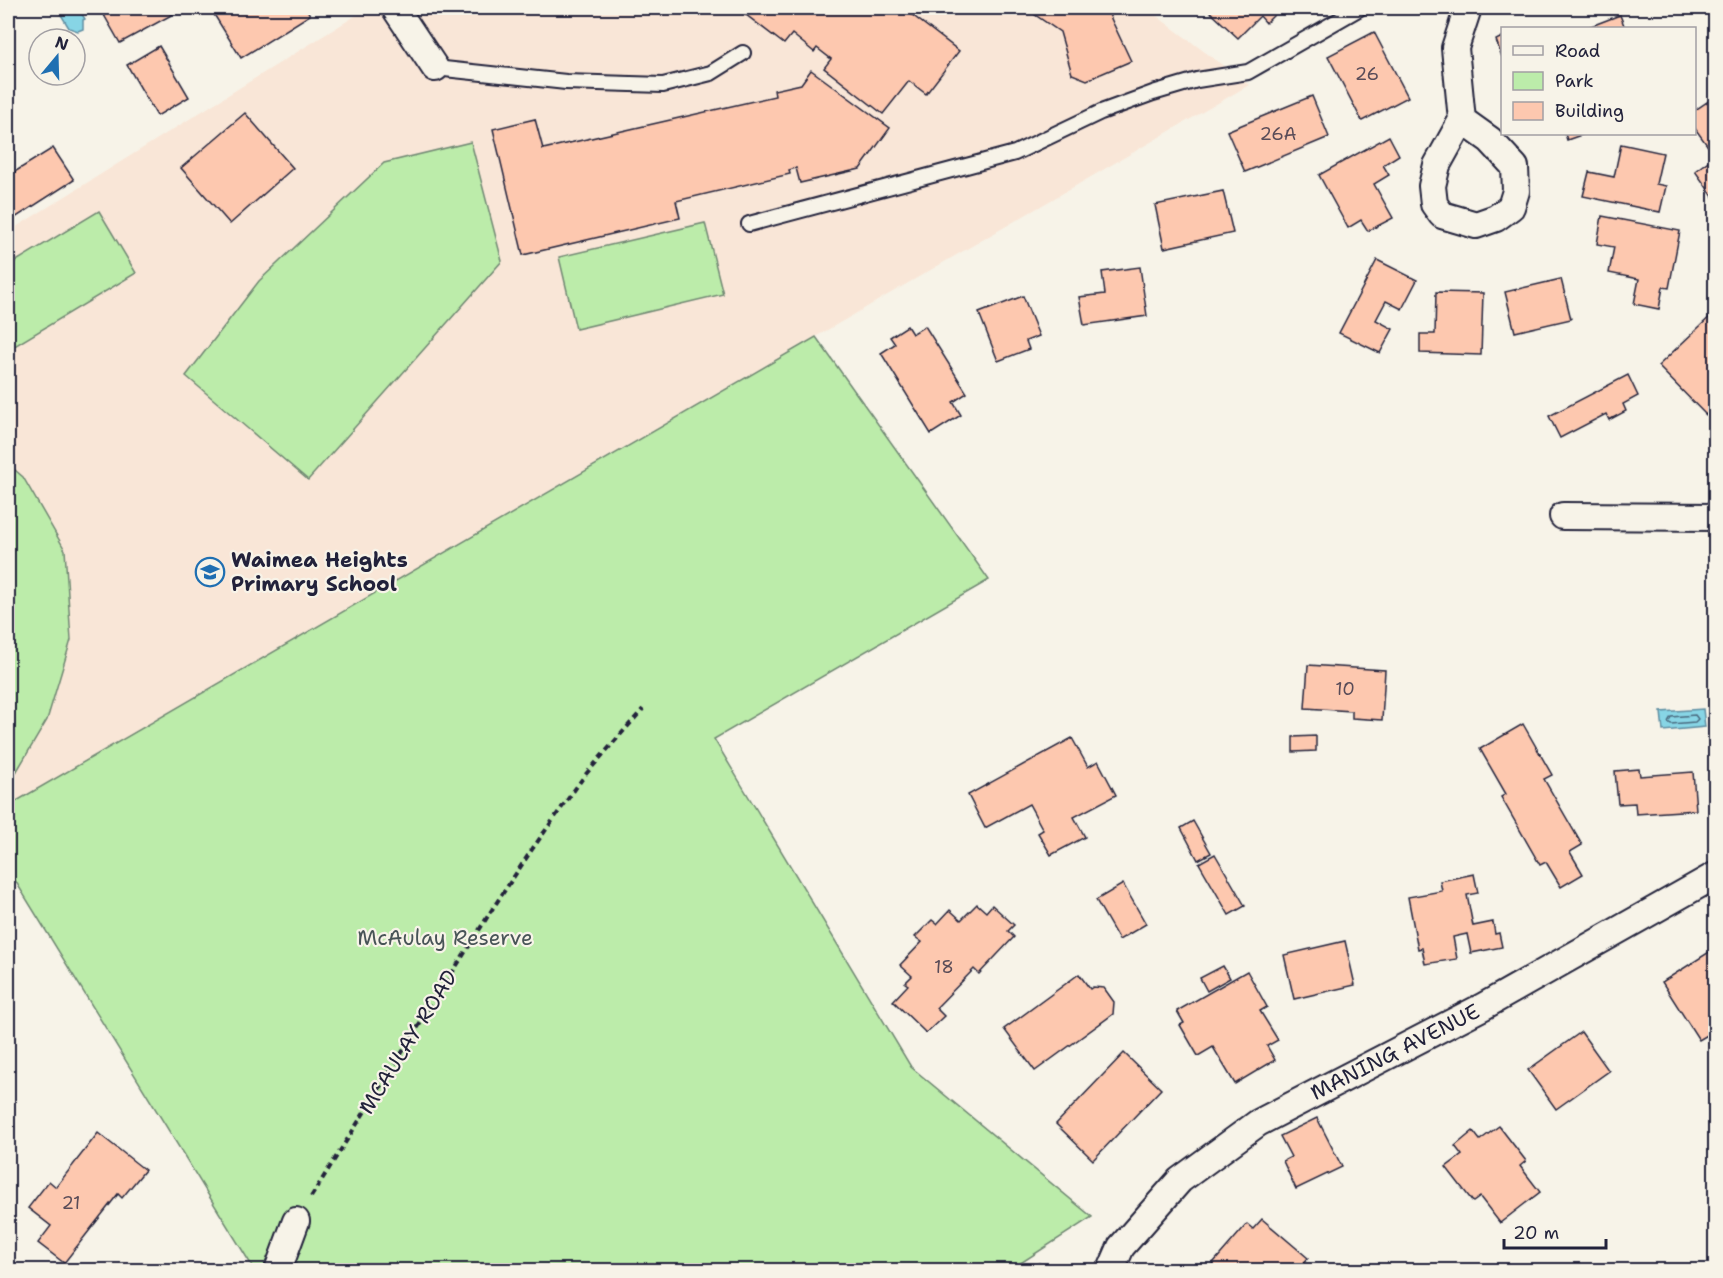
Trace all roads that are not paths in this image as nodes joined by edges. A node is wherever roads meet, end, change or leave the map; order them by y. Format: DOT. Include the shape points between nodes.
graph roads {
  1 [pos="395,8"];
  2 [pos="1360,8"];
  3 [pos="1468,8"];
  4 [pos="743,53"];
  5 [pos="435,68"];
  6 [pos="1462,120"];
  7 [pos="749,224"];
  8 [pos="1563,516"];
  9 [pos="1716,517"];
  10 [pos="1716,875"];
  11 [pos="296,1221"];
  12 [pos="278,1270"];
  13 [pos="1111,1270"];
  1 -- 5 [label="street"];
  2 -- 7 [label="lane" via="1248,72 1197,80 1153,93 1101,112 1015,153"];
  3 -- 6 [label="street" via="1455,48"];
  4 -- 5 [label="lane" via="711,73 663,85 566,82"];
  8 -- 9 [label="street"];
  10 -- 13 [label="street, MANING AVENUE" via="1484,1006 1258,1123 1179,1180 1121,1247"];
  11 -- 12 [label="street"];
}
